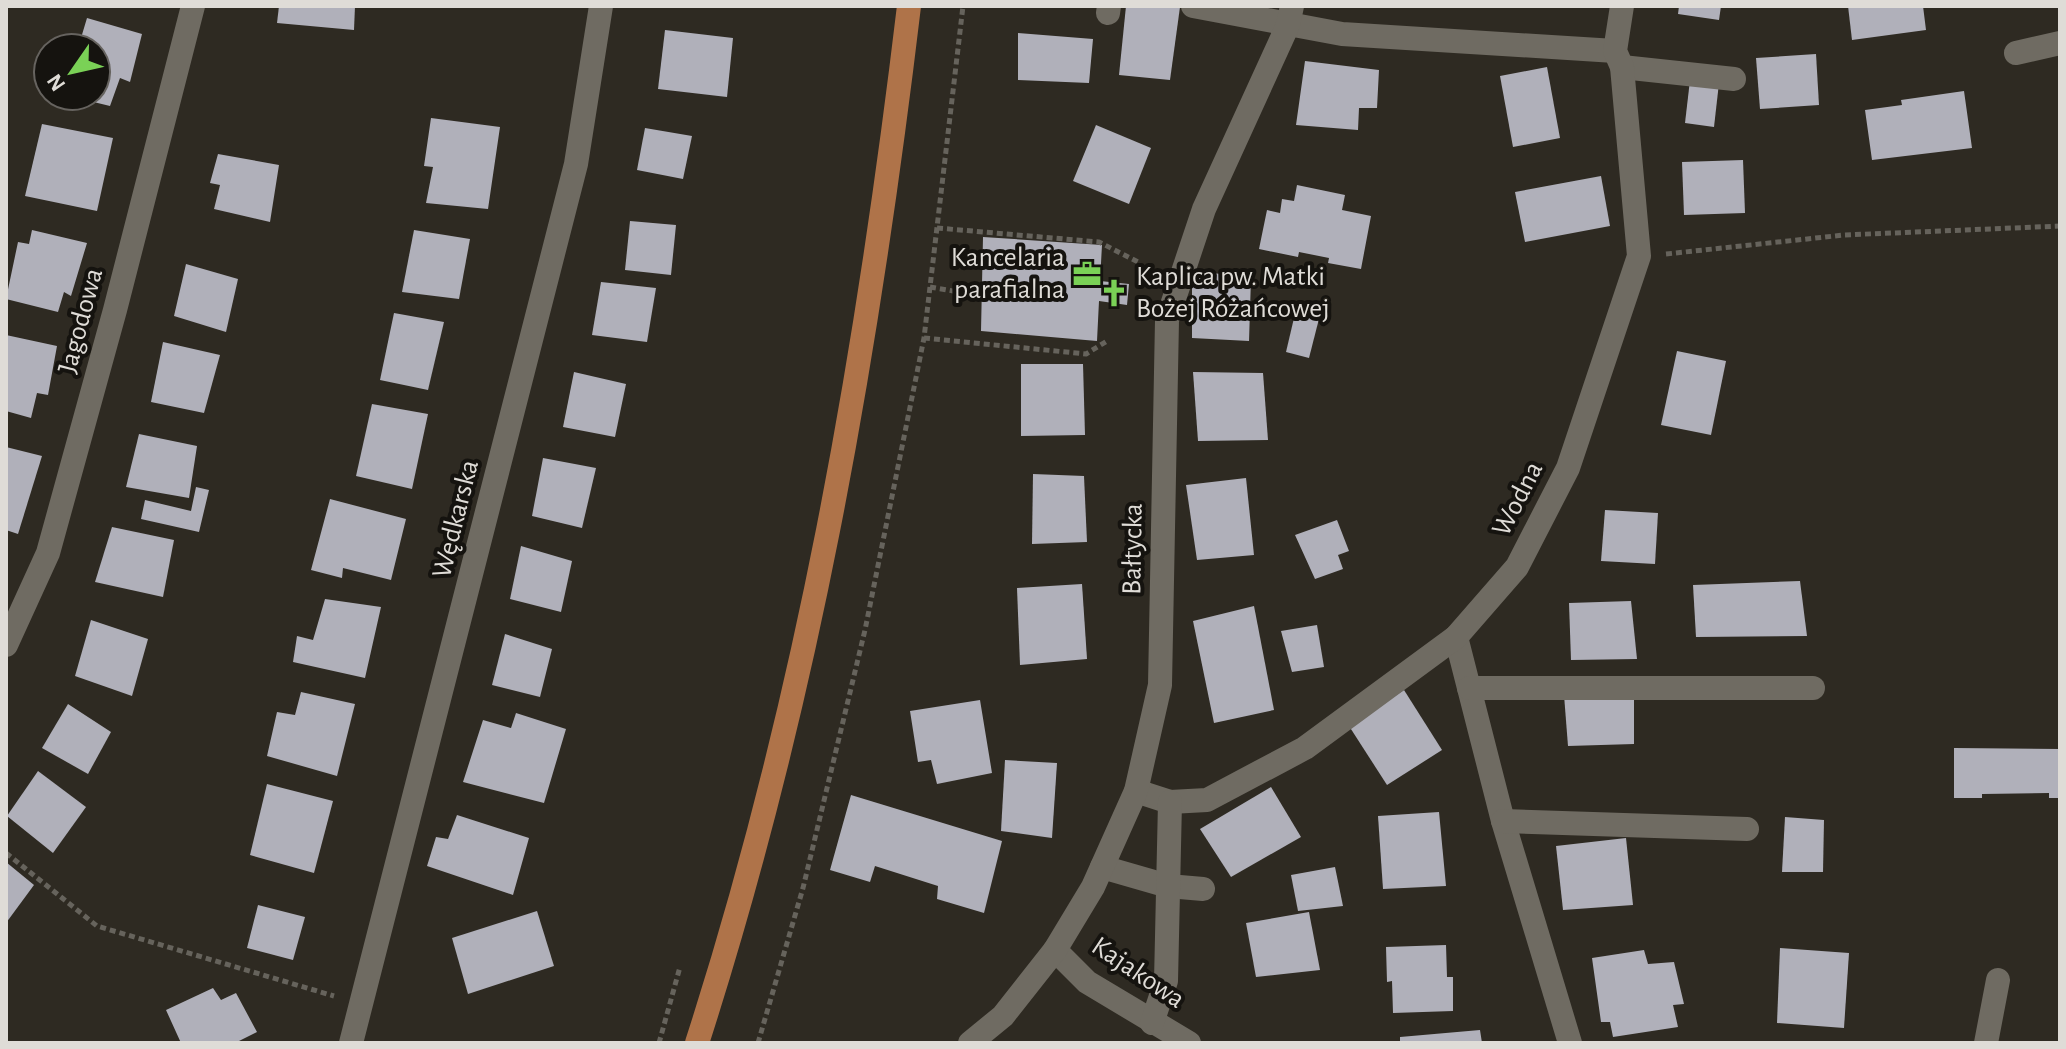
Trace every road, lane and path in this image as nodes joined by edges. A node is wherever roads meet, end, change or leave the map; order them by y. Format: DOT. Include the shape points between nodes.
graph roads {
  1 [pos="193,6"];
  2 [pos="601,6"];
  3 [pos="909,6"];
  4 [pos="963,6"];
  5 [pos="1193,6"];
  6 [pos="1622,6"];
  7 [pos="1290,16"];
  8 [pos="2060,43"];
  9 [pos="2016,53"];
  10 [pos="1618,59"];
  11 [pos="1734,79"];
  12 [pos="2060,226"];
  13 [pos="937,228"];
  14 [pos="1639,256"];
  15 [pos="1138,262"];
  16 [pos="930,287"];
  17 [pos="959,292"];
  18 [pos="924,338"];
  19 [pos="1107,341"];
  20 [pos="1456,637"];
  21 [pos="6,645"];
  22 [pos="1469,688"];
  23 [pos="1813,688"];
  24 [pos="1136,791"];
  25 [pos="1170,802"];
  26 [pos="1503,821"];
  27 [pos="1747,829"];
  28 [pos="6,853"];
  29 [pos="1102,867"];
  30 [pos="1168,886"];
  31 [pos="1203,889"];
  32 [pos="1055,950"];
  33 [pos="680,967"];
  34 [pos="1998,980"];
  35 [pos="361,1004"];
  36 [pos="1152,1023"];
  37 [pos="351,1043"];
  38 [pos="659,1043"];
  39 [pos="697,1043"];
  40 [pos="758,1043"];
  41 [pos="970,1043"];
  42 [pos="1189,1043"];
  43 [pos="1570,1043"];
  44 [pos="1986,1043"];
  1 -- 21 [label="street, Jagodowa" via="48,553"];
  2 -- 35 [label="street, Wędkarska" via="576,164"];
  3 -- 39 [label="main road" via="879,251 835,507 763,824"];
  4 -- 13 [label="path"];
  5 -- 7 [label="street"];
  6 -- 10 [label="street, Wodna"];
  7 -- 10 [label="street" via="1342,34"];
  7 -- 24 [label="street, Bałtycka" via="1204,209 1167,320 1160,685"];
  8 -- 9 [label="street"];
  10 -- 11 [label="street"];
  10 -- 14 [label="street, Wodna"];
  12 -- 14 [label="path" via="1844,235"];
  13 -- 15 [label="path" via="1099,242"];
  13 -- 16 [label="path"];
  14 -- 20 [label="street, Wodna" via="1568,468 1517,567"];
  16 -- 17 [label="path"];
  16 -- 18 [label="path"];
  18 -- 19 [label="path" via="1086,354"];
  18 -- 40 [label="path" via="862,645 803,888"];
  20 -- 22 [label="street"];
  20 -- 25 [label="street, Wodna" via="1305,748 1207,800"];
  22 -- 23 [label="street"];
  22 -- 26 [label="street"];
  24 -- 25 [label="street, Wodna"];
  24 -- 29 [label="street, Bałtycka"];
  25 -- 30 [label="street"];
  26 -- 27 [label="street"];
  26 -- 43 [label="street"];
  28 -- 35 [label="path" via="97,926"];
  29 -- 30 [label="street"];
  29 -- 32 [label="street, Bałtycka"];
  30 -- 31 [label="street"];
  30 -- 36 [label="street" via="1166,981"];
  32 -- 36 [label="street, Kajakowa" via="1087,982"];
  32 -- 41 [label="street, Bałtycka" via="1003,1016"];
  33 -- 38 [label="path"];
  34 -- 44 [label="street"];
  35 -- 37 [label="street, Wędkarska"];
  36 -- 42 [label="street, Kajakowa"];
}
